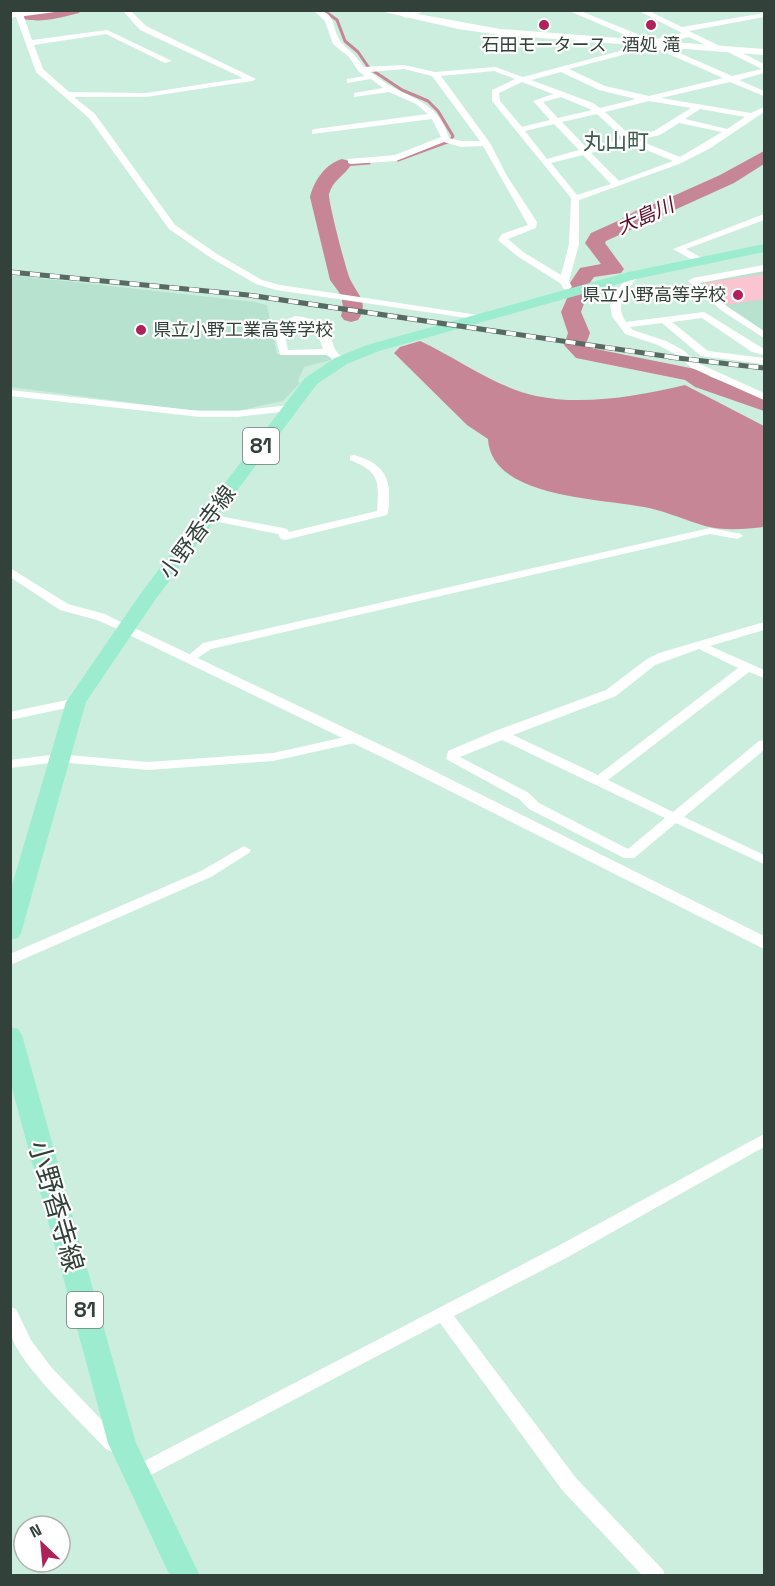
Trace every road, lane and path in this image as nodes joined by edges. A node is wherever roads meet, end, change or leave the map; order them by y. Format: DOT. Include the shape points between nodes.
graph roads {
  1 [pos="66,10"];
  2 [pos="125,10"];
  3 [pos="315,10"];
  4 [pos="380,10"];
  5 [pos="570,10"];
  6 [pos="640,10"];
  7 [pos="736,10"];
  8 [pos="415,12"];
  9 [pos="16,13"];
  10 [pos="765,15"];
  11 [pos="750,17"];
  12 [pos="765,23"];
  13 [pos="681,30"];
  14 [pos="690,34"];
  15 [pos="29,43"];
  16 [pos="652,44"];
  17 [pos="727,50"];
  18 [pos="765,52"];
  19 [pos="168,61"];
  20 [pos="765,67"];
  21 [pos="562,69"];
  22 [pos="368,71"];
  23 [pos="765,71"];
  24 [pos="435,74"];
  25 [pos="522,80"];
  26 [pos="733,80"];
  27 [pos="350,81"];
  28 [pos="390,89"];
  29 [pos="69,94"];
  30 [pos="357,94"];
  31 [pos="561,94"];
  32 [pos="765,94"];
  33 [pos="648,99"];
  34 [pos="697,108"];
  35 [pos="765,109"];
  36 [pos="599,111"];
  37 [pos="435,116"];
  38 [pos="751,116"];
  39 [pos="678,120"];
  40 [pos="555,121"];
  41 [pos="519,130"];
  42 [pos="728,131"];
  43 [pos="315,132"];
  44 [pos="447,140"];
  45 [pos="630,140"];
  46 [pos="486,143"];
  47 [pos="349,150"];
  48 [pos="585,152"];
  49 [pos="679,160"];
  50 [pos="548,161"];
  51 [pos="616,184"];
  52 [pos="575,198"];
  53 [pos="765,218"];
  54 [pos="761,251"];
  55 [pos="699,260"];
  56 [pos="765,268"];
  57 [pos="634,274"];
  58 [pos="567,286"];
  59 [pos="478,318"];
  60 [pos="665,321"];
  61 [pos="623,326"];
  62 [pos="765,335"];
  63 [pos="765,352"];
  64 [pos="335,356"];
  65 [pos="765,361"];
  66 [pos="10,393"];
  67 [pos="765,397"];
  68 [pos="289,408"];
  69 [pos="354,458"];
  70 [pos="209,517"];
  71 [pos="737,536"];
  72 [pos="10,571"];
  73 [pos="765,626"];
  74 [pos="126,628"];
  75 [pos="701,645"];
  76 [pos="190,659"];
  77 [pos="747,667"];
  78 [pos="765,674"];
  79 [pos="76,702"];
  80 [pos="10,716"];
  81 [pos="500,734"];
  82 [pos="354,739"];
  83 [pos="765,744"];
  84 [pos="58,758"];
  85 [pos="10,764"];
  86 [pos="599,781"];
  87 [pos="675,818"];
  88 [pos="244,850"];
  89 [pos="761,855"];
  90 [pos="17,887"];
  91 [pos="10,933"];
  92 [pos="765,943"];
  93 [pos="10,960"];
  94 [pos="10,1035"];
  95 [pos="17,1086"];
  96 [pos="765,1140"];
  97 [pos="10,1314"];
  98 [pos="443,1314"];
  99 [pos="122,1443"];
  100 [pos="136,1474"];
  101 [pos="185,1575"];
  102 [pos="656,1575"];
  1 -- 9 [label="street"];
  2 -- 29 [label="street" via="143,28 252,79 155,95"];
  3 -- 22 [label="street" via="329,20 336,42"];
  4 -- 8 [label="street"];
  5 -- 16 [label="street"];
  6 -- 13 [label="street"];
  7 -- 11 [label="street"];
  8 -- 16 [label="street" via="500,32"];
  9 -- 15 [label="street"];
  10 -- 11 [label="street"];
  11 -- 12 [label="street"];
  11 -- 13 [label="street"];
  13 -- 14 [label="street"];
  14 -- 16 [label="street"];
  14 -- 17 [label="street"];
  15 -- 19 [label="street" via="107,32"];
  15 -- 29 [label="street" via="39,70"];
  16 -- 17 [label="street"];
  16 -- 21 [label="street"];
  16 -- 26 [label="street"];
  17 -- 18 [label="street"];
  17 -- 20 [label="street"];
  21 -- 25 [label="street"];
  21 -- 33 [label="street" via="612,91"];
  22 -- 24 [label="street" via="413,68"];
  22 -- 27 [label="street"];
  22 -- 28 [label="street"];
  23 -- 26 [label="street"];
  24 -- 25 [label="street" via="488,68"];
  24 -- 46 [label="street"];
  25 -- 31 [label="street"];
  25 -- 41 [label="street" via="500,87 494,95"];
  26 -- 32 [label="street"];
  26 -- 33 [label="street"];
  28 -- 30 [label="street"];
  28 -- 37 [label="street" via="419,102"];
  29 -- 59 [label="street" via="92,116 172,227 259,282"];
  31 -- 36 [label="street"];
  31 -- 40 [label="street" via="537,100"];
  33 -- 34 [label="street"];
  33 -- 36 [label="street"];
  34 -- 38 [label="street"];
  34 -- 39 [label="street"];
  35 -- 38 [label="street"];
  36 -- 40 [label="street"];
  36 -- 45 [label="street"];
  37 -- 43 [label="street"];
  37 -- 44 [label="street"];
  38 -- 42 [label="street"];
  39 -- 42 [label="street"];
  39 -- 45 [label="street"];
  40 -- 41 [label="street"];
  40 -- 48 [label="street"];
  41 -- 50 [label="street"];
  42 -- 49 [label="street"];
  44 -- 46 [label="street"];
  44 -- 47 [label="street" via="396,158 353,161"];
  45 -- 48 [label="street"];
  45 -- 49 [label="street"];
  46 -- 58 [label="street" via="533,226 503,240"];
  48 -- 50 [label="street"];
  48 -- 51 [label="street"];
  49 -- 51 [label="street"];
  50 -- 52 [label="street"];
  51 -- 52 [label="street"];
  52 -- 58 [label="street" via="574,244"];
  53 -- 55 [label="street" via="678,249"];
  54 -- 55 [label="main road, 小野香寺線 / 81"];
  55 -- 57 [label="main road, 小野香寺線 / 81"];
  56 -- 62 [label="street" via="693,281 725,309"];
  57 -- 58 [label="main road, 小野香寺線 / 81"];
  57 -- 61 [label="street" via="615,304"];
  58 -- 59 [label="main road, 小野香寺線 / 81"];
  59 -- 64 [label="main road, 小野香寺線 / 81"];
  60 -- 61 [label="street"];
  60 -- 63 [label="street" via="704,315"];
  60 -- 65 [label="street" via="705,354"];
  61 -- 67 [label="street" via="679,352 696,366"];
  64 -- 64 [label="street" via="324,334 308,320 278,326 284,353"];
  64 -- 68 [label="main road, 小野香寺線 / 81"];
  66 -- 68 [label="street" via="200,414"];
  68 -- 70 [label="main road, 小野香寺線 / 81"];
  69 -- 70 [label="street" via="373,464 386,484 383,513 285,537 283,531"];
  70 -- 74 [label="main road, 小野香寺線 / 81"];
  71 -- 76 [label="street" via="710,531 207,646"];
  72 -- 74 [label="street" via="64,607"];
  73 -- 75 [label="street"];
  74 -- 76 [label="street"];
  74 -- 79 [label="main road, 小野香寺線 / 81"];
  75 -- 77 [label="street"];
  75 -- 81 [label="street" via="651,662 611,693"];
  76 -- 82 [label="street"];
  77 -- 78 [label="street"];
  77 -- 86 [label="street"];
  79 -- 80 [label="street"];
  79 -- 84 [label="main road, 小野香寺線 / 81"];
  81 -- 86 [label="street"];
  81 -- 87 [label="street" via="453,754 453,759 629,855"];
  82 -- 84 [label="street" via="273,757 148,766"];
  82 -- 92 [label="street"];
  83 -- 87 [label="street"];
  84 -- 85 [label="street"];
  84 -- 90 [label="main road, 小野香寺線 / 81"];
  86 -- 87 [label="street"];
  87 -- 89 [label="street"];
  88 -- 93 [label="street" via="206,874"];
  90 -- 91 [label="main road, 小野香寺線 / 81"];
  94 -- 95 [label="main road, 小野香寺線 / 81"];
  95 -- 99 [label="main road, 小野香寺線 / 81"];
  96 -- 98 [label="street"];
  97 -- 99 [label="street" via="24,1344 45,1372 113,1444"];
  98 -- 100 [label="street"];
  98 -- 102 [label="street" via="569,1484"];
  99 -- 100 [label="main road, 小野香寺線 / 81"];
  100 -- 101 [label="main road, 小野香寺線 / 81"];
}
